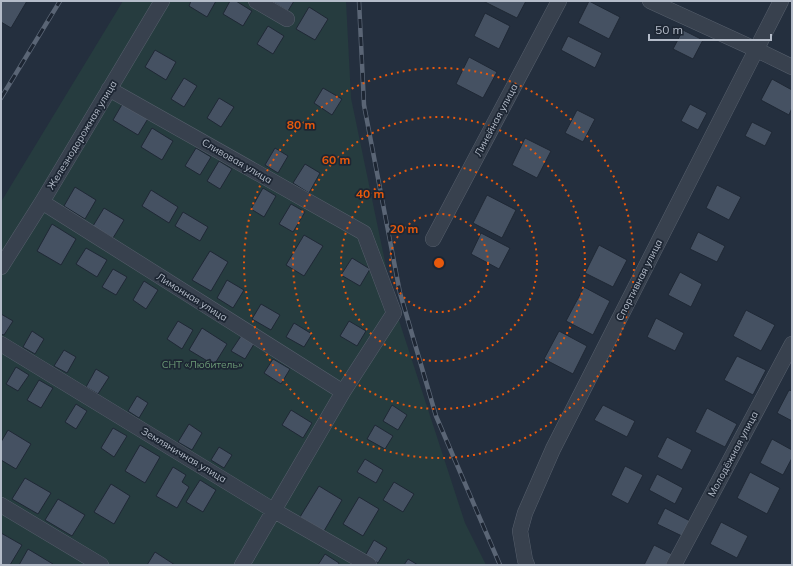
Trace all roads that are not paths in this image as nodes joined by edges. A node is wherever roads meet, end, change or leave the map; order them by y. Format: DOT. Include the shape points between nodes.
graph roads {
  1 [pos="162,1"];
  2 [pos="256,1"];
  3 [pos="559,1"];
  4 [pos="650,1"];
  5 [pos="781,1"];
  6 [pos="287,19"];
  7 [pos="757,50"];
  8 [pos="792,67"];
  9 [pos="110,89"];
  10 [pos="42,202"];
  11 [pos="433,239"];
  12 [pos="1,268"];
  13 [pos="1,344"];
  14 [pos="792,344"];
  15 [pos="343,392"];
  16 [pos="1,505"];
  17 [pos="274,510"];
  18 [pos="101,565"];
  19 [pos="242,565"];
  20 [pos="368,565"];
  21 [pos="527,565"];
  22 [pos="674,565"];
  1 -- 9 [label="street, Железнодорожная улица"];
  2 -- 6 [label="street"];
  3 -- 11 [label="street, Линейная улица"];
  4 -- 7 [label="street"];
  5 -- 7 [label="street, Спортивная улица"];
  7 -- 8 [label="street"];
  7 -- 21 [label="street, Спортивная улица" via="560,436 525,513 520,531"];
  9 -- 10 [label="street, Железнодорожная улица"];
  9 -- 15 [label="street, Сливовая улица" via="364,234 394,314"];
  10 -- 12 [label="street, Железнодорожная улица"];
  10 -- 15 [label="street, Лимонная улица"];
  13 -- 17 [label="street, Земляничная улица"];
  14 -- 22 [label="street, Молодёжная улица"];
  15 -- 17 [label="street"];
  16 -- 18 [label="street"];
  17 -- 19 [label="street"];
  17 -- 20 [label="street, Земляничная улица"];
}
